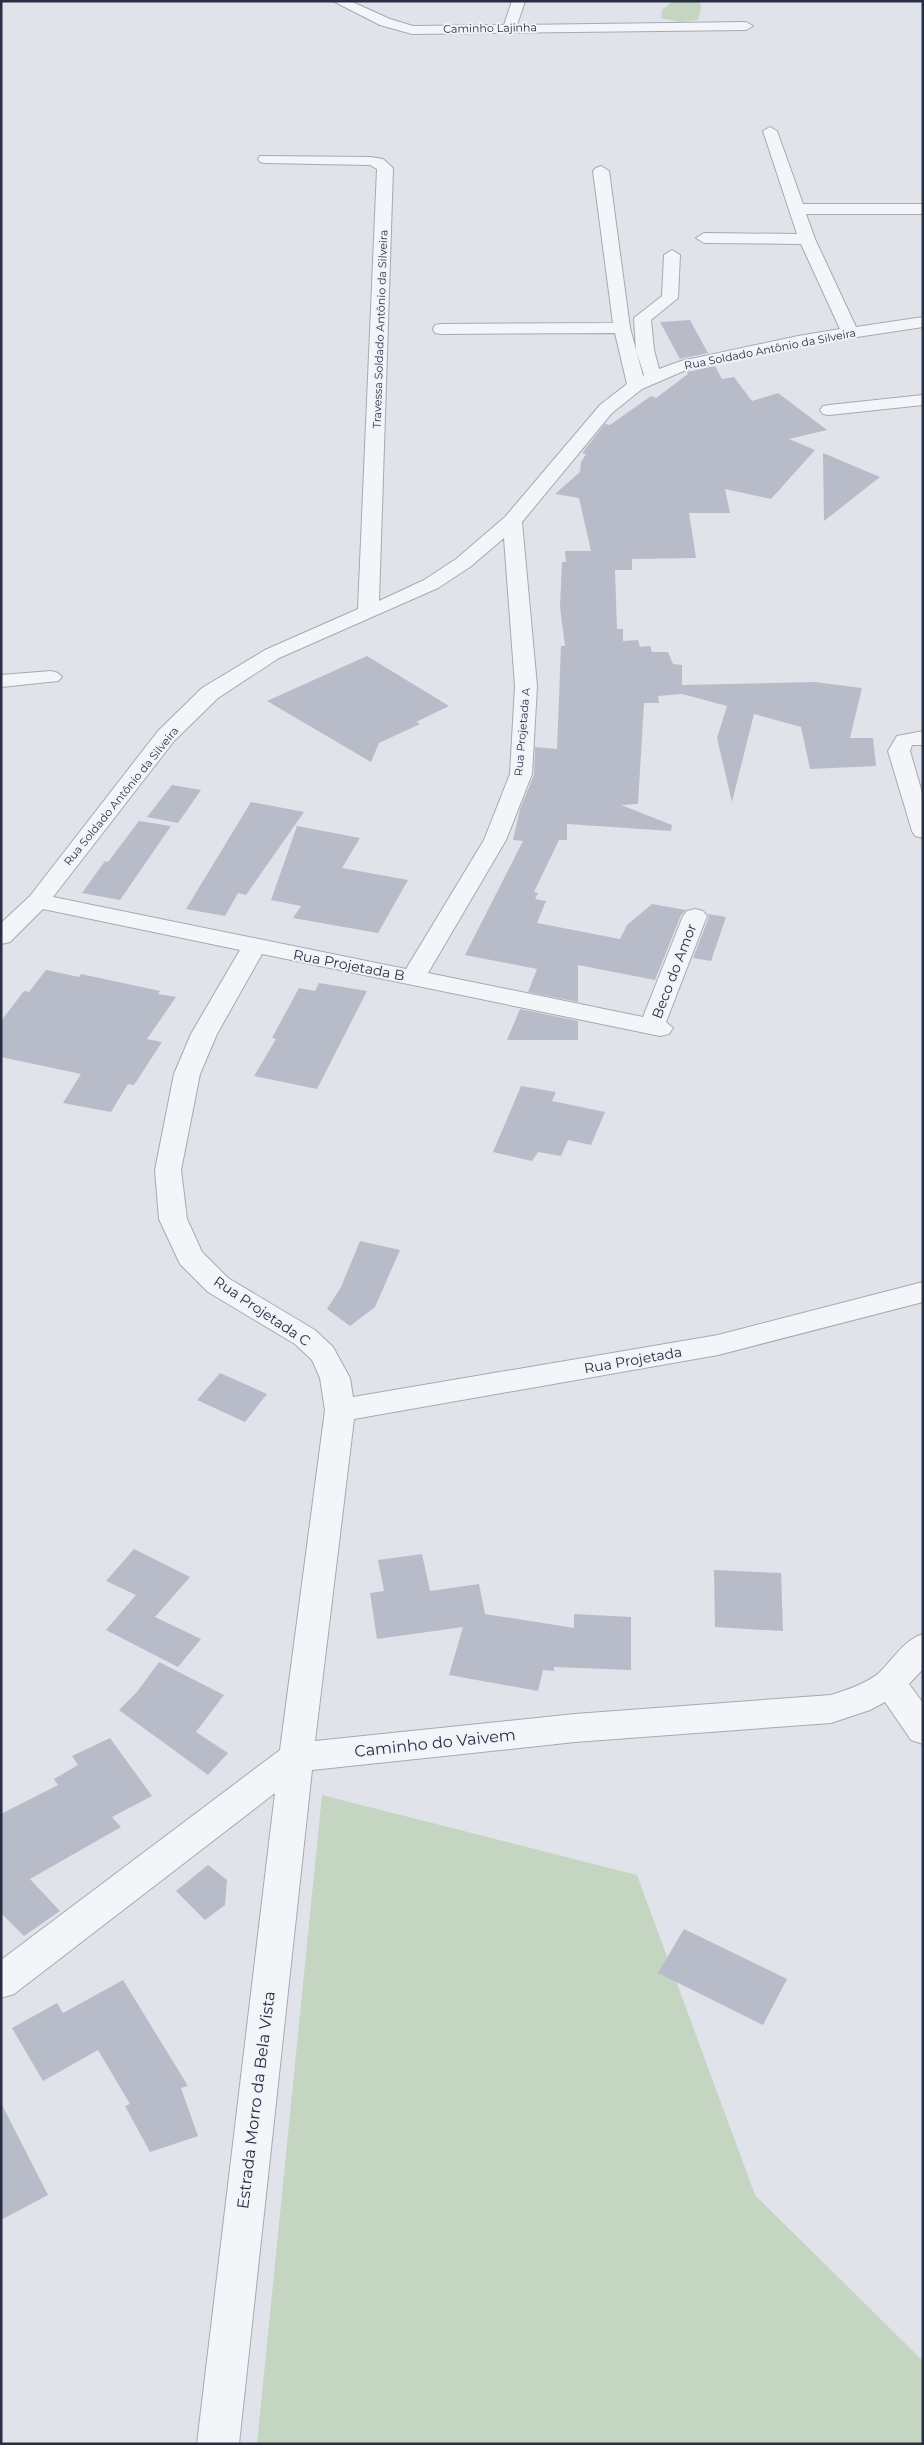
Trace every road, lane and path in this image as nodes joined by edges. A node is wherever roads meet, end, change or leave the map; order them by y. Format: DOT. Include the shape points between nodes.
graph roads {
  1 [pos="339,1"];
  2 [pos="519,1"];
  3 [pos="746,26"];
  4 [pos="510,27"];
  5 [pos="770,131"];
  6 [pos="265,159"];
  7 [pos="600,171"];
  8 [pos="795,209"];
  9 [pos="923,210"];
  10 [pos="704,238"];
  11 [pos="806,240"];
  12 [pos="672,256"];
  13 [pos="923,322"];
  14 [pos="622,328"];
  15 [pos="441,329"];
  16 [pos="850,332"];
  17 [pos="644,382"];
  18 [pos="923,400"];
  19 [pos="829,410"];
  20 [pos="512,521"];
  21 [pos="368,613"];
  22 [pos="51,677"];
  23 [pos="1,681"];
  24 [pos="923,738"];
  25 [pos="923,831"];
  26 [pos="38,901"];
  27 [pos="695,916"];
  28 [pos="1,937"];
  29 [pos="254,946"];
  30 [pos="413,977"];
  31 [pos="656,1027"];
  32 [pos="923,1292"];
  33 [pos="340,1410"];
  34 [pos="923,1647"];
  35 [pos="890,1683"];
  36 [pos="923,1730"];
  37 [pos="296,1757"];
  38 [pos="1,1982"];
  39 [pos="218,2444"];
  1 -- 4 [label="street, Caminho Lajinha" via="385,22 412,30"];
  2 -- 4 [label="street"];
  3 -- 4 [label="street, Caminho Lajinha"];
  5 -- 8 [label="street"];
  6 -- 21 [label="street, Travessa Soldado Antônio da Silveira" via="370,161 385,168"];
  7 -- 14 [label="street"];
  8 -- 9 [label="street"];
  8 -- 11 [label="street"];
  10 -- 11 [label="street"];
  11 -- 16 [label="street"];
  12 -- 17 [label="street" via="670,298 642,318"];
  13 -- 16 [label="street, Rua Soldado Antônio da Silveira"];
  14 -- 15 [label="street"];
  14 -- 17 [label="street"];
  16 -- 17 [label="street, Rua Soldado Antônio da Silveira" via="681,366"];
  17 -- 20 [label="street, Rua Soldado Antônio da Silveira" via="606,409"];
  18 -- 19 [label="street"];
  20 -- 21 [label="street, Rua Soldado Antônio da Silveira" via="464,563 431,584"];
  20 -- 30 [label="street, Rua Projetada A" via="526,686 521,774 496,840"];
  21 -- 26 [label="street, Rua Soldado Antônio da Silveira" via="272,654 210,694 166,736"];
  22 -- 23 [label="street"];
  24 -- 25 [label="street" via="906,738 898,748 898,757"];
  26 -- 28 [label="street, Rua Soldado Antônio da Silveira"];
  26 -- 29 [label="street, Rua Projetada B"];
  27 -- 31 [label="street, Beco do Amor"];
  29 -- 30 [label="street, Rua Projetada B"];
  29 -- 33 [label="street, Rua Projetada C" via="204,1034 186,1074 168,1170 173,1219 190,1257 218,1285 305,1337 323,1354 336,1378"];
  30 -- 31 [label="street, Rua Projetada B"];
  32 -- 33 [label="street, Rua Projetada" via="718,1345"];
  33 -- 37 [label="street, Rua Projetada C"];
  34 -- 35 [label="street, Caminho do Vaivem"];
  35 -- 36 [label="street"];
  35 -- 37 [label="street, Caminho do Vaivem" via="832,1709 575,1728"];
  37 -- 38 [label="street"];
  37 -- 39 [label="street, Estrada Morro da Bela Vista"];
}
